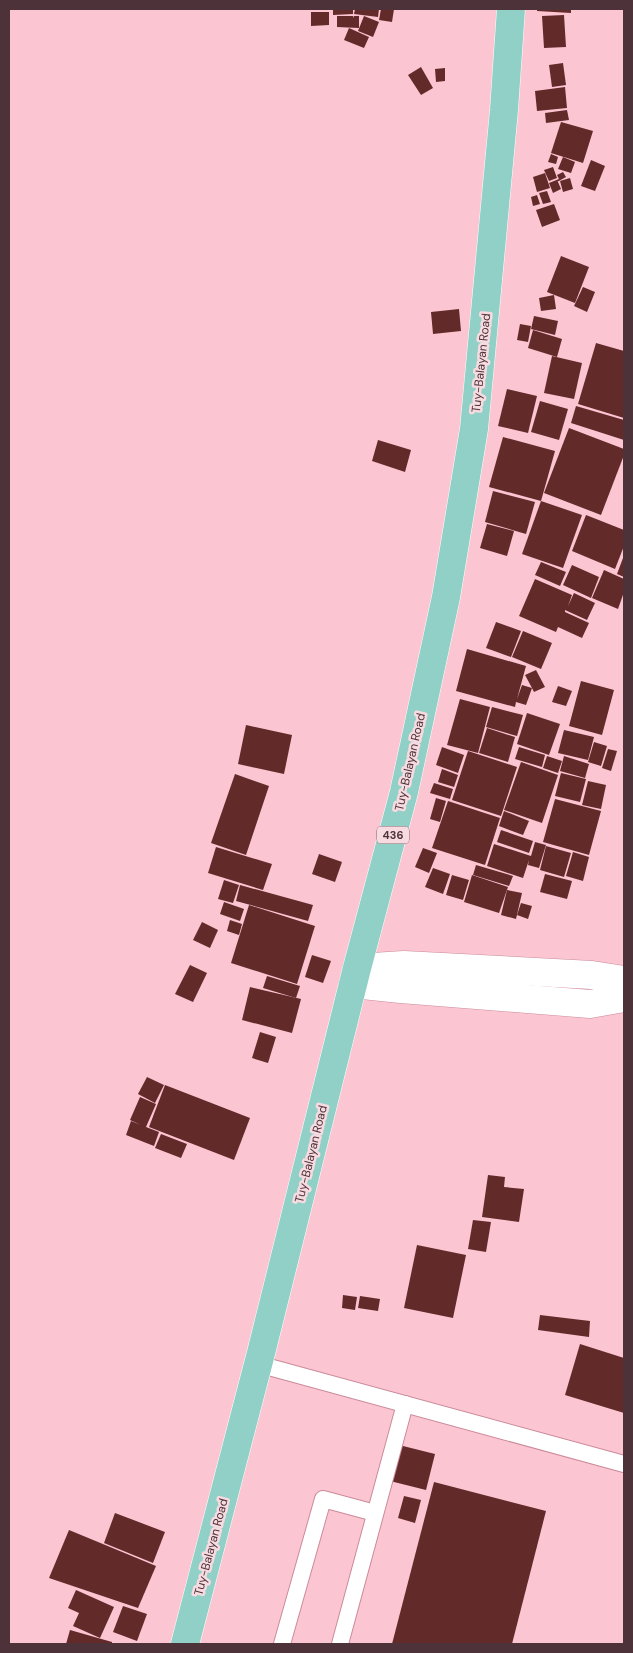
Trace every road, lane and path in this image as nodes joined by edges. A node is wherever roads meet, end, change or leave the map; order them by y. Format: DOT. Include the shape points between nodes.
graph roads {
  1 [pos="511,9"];
  2 [pos="355,976"];
  3 [pos="624,980"];
  4 [pos="624,998"];
  5 [pos="258,1364"];
  6 [pos="405,1404"];
  7 [pos="624,1464"];
  8 [pos="375,1513"];
  9 [pos="185,1644"];
  10 [pos="282,1644"];
  11 [pos="340,1644"];
  1 -- 2 [label="main road, Tuy-Balayan Road / 436" via="474,429 446,597 404,792"];
  2 -- 3 [label="street" via="404,965 592,975"];
  2 -- 4 [label="street" via="402,989 590,1004"];
  2 -- 5 [label="main road, Tuy-Balayan Road / 436"];
  5 -- 6 [label="lane"];
  5 -- 9 [label="main road, Tuy-Balayan Road / 436"];
  6 -- 7 [label="lane"];
  6 -- 8 [label="lane"];
  8 -- 10 [label="lane" via="323,1499"];
  8 -- 11 [label="lane"];
}
